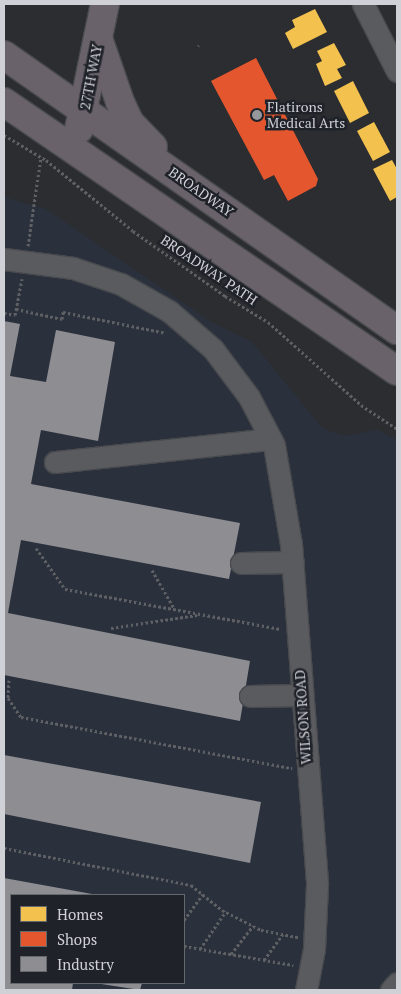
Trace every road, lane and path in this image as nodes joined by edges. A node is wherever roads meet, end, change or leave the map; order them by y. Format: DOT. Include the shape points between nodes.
graph roads {
  1 [pos="105,4"];
  2 [pos="363,4"];
  3 [pos="98,38"];
  4 [pos="4,55"];
  5 [pos="397,71"];
  6 [pos="4,102"];
  7 [pos="85,113"];
  8 [pos="4,135"];
  9 [pos="73,149"];
  10 [pos="40,157"];
  11 [pos="183,179"];
  12 [pos="4,259"];
  13 [pos="25,262"];
  14 [pos="16,309"];
  15 [pos="4,313"];
  16 [pos="397,330"];
  17 [pos="172,334"];
  18 [pos="397,372"];
  19 [pos="397,429"];
  20 [pos="273,442"];
  21 [pos="55,462"];
  22 [pos="36,548"];
  23 [pos="292,562"];
  24 [pos="241,563"];
  25 [pos="152,570"];
  26 [pos="175,610"];
  27 [pos="200,614"];
  28 [pos="111,628"];
  29 [pos="283,630"];
  30 [pos="9,680"];
  31 [pos="302,695"];
  32 [pos="250,696"];
  33 [pos="296,769"];
  34 [pos="4,848"];
  35 [pos="203,894"];
  36 [pos="226,911"];
  37 [pos="185,919"];
  38 [pos="253,926"];
  39 [pos="283,934"];
  40 [pos="305,939"];
  41 [pos="185,946"];
  42 [pos="200,949"];
  43 [pos="231,954"];
  44 [pos="264,960"];
  45 [pos="303,967"];
  46 [pos="397,983"];
  47 [pos="309,990"];
  48 [pos="390,990"];
  1 -- 3 [label="main road, 27TH WAY"];
  2 -- 5 [label="street"];
  3 -- 7 [label="main road, 27TH WAY"];
  3 -- 11 [label="main road" via="110,77 130,123"];
  4 -- 7 [label="main road, BROADWAY"];
  6 -- 9 [label="main road"];
  7 -- 9 [label="main road, 27TH WAY"];
  7 -- 11 [label="main road, BROADWAY"];
  8 -- 10 [label="path, BROADWAY PATH"];
  9 -- 18 [label="main road"];
  10 -- 13 [label="path"];
  10 -- 19 [label="path, BROADWAY PATH" via="133,231 268,322 360,405"];
  11 -- 16 [label="main road, BROADWAY"];
  12 -- 13 [label="street, WILSON ROAD"];
  13 -- 14 [label="path"];
  13 -- 20 [label="street, WILSON ROAD" via="73,268 121,284 169,311 212,349 250,397"];
  14 -- 15 [label="path" via="15,315"];
  14 -- 17 [label="path" via="62,319 63,312"];
  20 -- 21 [label="street"];
  20 -- 23 [label="street, WILSON ROAD"];
  22 -- 26 [label="path" via="65,589"];
  23 -- 24 [label="street"];
  23 -- 31 [label="street, WILSON ROAD"];
  25 -- 26 [label="path"];
  26 -- 27 [label="path"];
  27 -- 28 [label="path"];
  27 -- 29 [label="path"];
  30 -- 33 [label="path" via="8,698 21,717"];
  31 -- 32 [label="street"];
  31 -- 47 [label="street, WILSON ROAD" via="317,885"];
  34 -- 35 [label="path" via="191,885"];
  35 -- 36 [label="path"];
  35 -- 37 [label="path"];
  36 -- 38 [label="path"];
  36 -- 42 [label="path"];
  38 -- 39 [label="path"];
  38 -- 43 [label="path"];
  39 -- 40 [label="path"];
  39 -- 44 [label="path"];
  41 -- 42 [label="path"];
  42 -- 43 [label="path"];
  43 -- 44 [label="path"];
  44 -- 45 [label="path"];
  46 -- 48 [label="street"];
}
